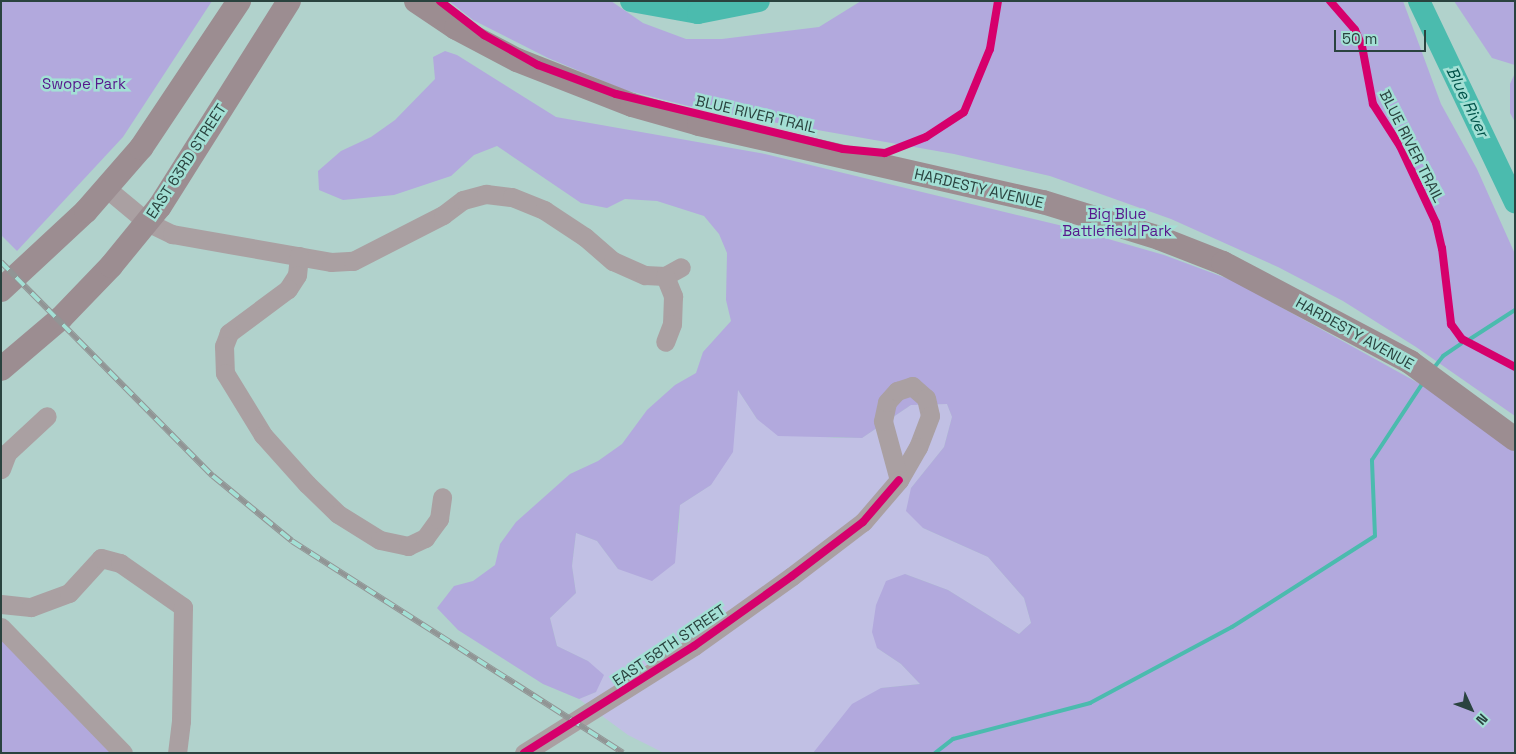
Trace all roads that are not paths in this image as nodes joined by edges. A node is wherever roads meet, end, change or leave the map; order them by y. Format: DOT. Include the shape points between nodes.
graph roads {
  1 [pos="239,1"];
  2 [pos="289,1"];
  3 [pos="416,1"];
  4 [pos="106,188"];
  5 [pos="147,222"];
  6 [pos="299,256"];
  7 [pos="681,267"];
  8 [pos="665,276"];
  9 [pos="1,290"];
  10 [pos="665,342"];
  11 [pos="1,370"];
  12 [pos="47,416"];
  13 [pos="1515,439"];
  14 [pos="1,469"];
  15 [pos="899,480"];
  16 [pos="442,497"];
  17 [pos="1,604"];
  18 [pos="1,627"];
  19 [pos="123,753"];
  20 [pos="177,753"];
  21 [pos="524,753"];
  1 -- 4 [label="main road" via="141,148"];
  2 -- 5 [label="main road, EAST 63RD STREET"];
  3 -- 13 [label="main road, HARDESTY AVENUE" via="456,28 516,60 632,105 699,124 1044,202 1223,262 1410,362"];
  4 -- 5 [label="street"];
  4 -- 9 [label="main road" via="86,211"];
  5 -- 6 [label="street" via="172,234"];
  5 -- 11 [label="main road, EAST 63RD STREET" via="111,266 61,318"];
  6 -- 8 [label="street" via="331,262 353,261 436,219 463,200 486,194 512,197 544,210 613,260 645,275"];
  6 -- 16 [label="street" via="297,275 288,289 229,333 224,346 225,373 263,435 307,484 338,514 380,540 408,546 425,538 439,519"];
  7 -- 8 [label="street"];
  8 -- 10 [label="street" via="673,296 672,324"];
  12 -- 14 [label="street" via="7,453"];
  15 -- 21 [label="street, EAST 58TH STREET" via="863,522 824,552 694,646"];
  17 -- 20 [label="street" via="31,607 69,593 101,558 120,563 183,607 181,721"];
  18 -- 19 [label="street"];
}
